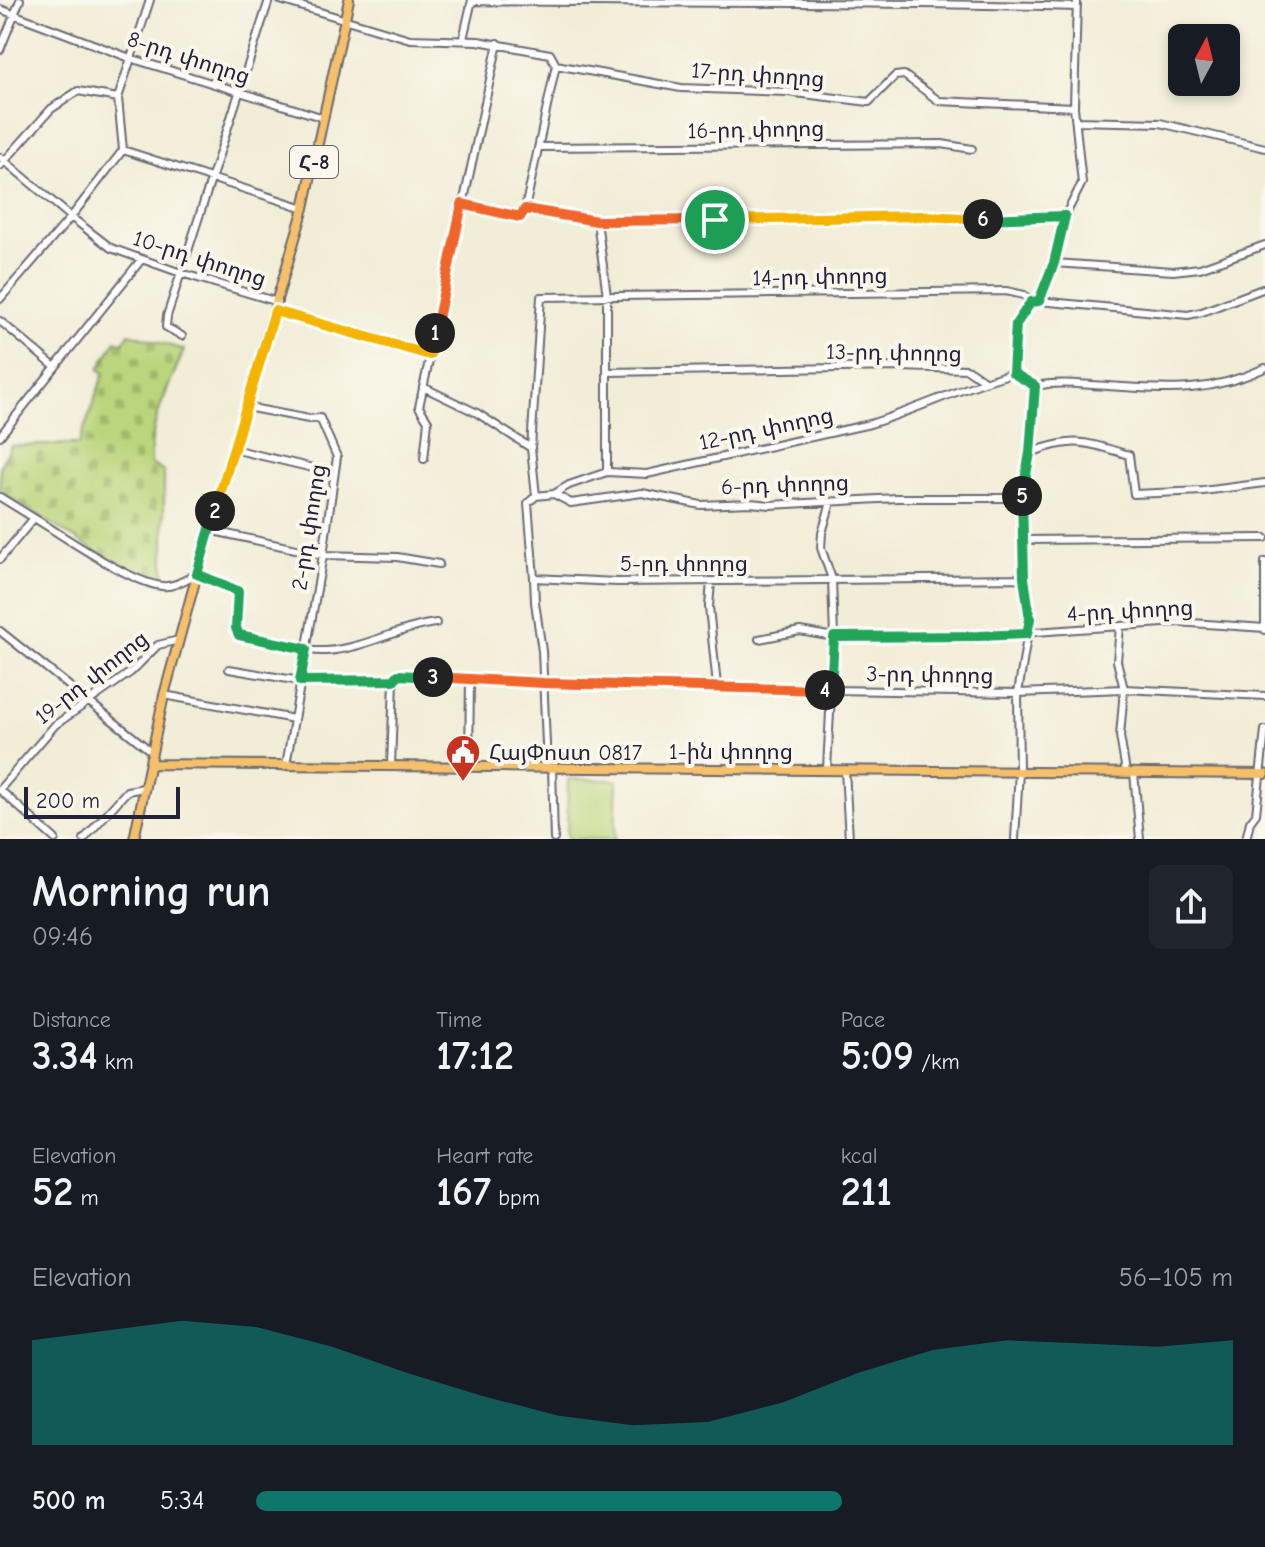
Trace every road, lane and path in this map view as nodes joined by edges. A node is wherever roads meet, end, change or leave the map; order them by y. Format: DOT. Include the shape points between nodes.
graph roads {
  1 [pos="20,0"];
  2 [pos="150,0"];
  3 [pos="269,0"];
  4 [pos="280,0"];
  5 [pos="349,0"];
  6 [pos="472,0"];
  7 [pos="1076,4"];
  8 [pos="0,9"];
  9 [pos="15,16"];
  10 [pos="344,21"];
  11 [pos="463,39"];
  12 [pos="498,43"];
  13 [pos="0,50"];
  14 [pos="130,58"];
  15 [pos="556,65"];
  16 [pos="239,92"];
  17 [pos="118,98"];
  18 [pos="1074,107"];
  19 [pos="324,118"];
  20 [pos="1076,121"];
  21 [pos="539,147"];
  22 [pos="1265,148"];
  23 [pos="972,149"];
  24 [pos="123,150"];
  25 [pos="1,161"];
  26 [pos="210,177"];
  27 [pos="462,204"];
  28 [pos="304,208"];
  29 [pos="525,209"];
  30 [pos="1065,216"];
  31 [pos="71,217"];
  32 [pos="597,221"];
  33 [pos="1265,245"];
  34 [pos="141,260"];
  35 [pos="1054,263"];
  36 [pos="181,273"];
  37 [pos="1265,288"];
  38 [pos="607,296"];
  39 [pos="0,299"];
  40 [pos="278,302"];
  41 [pos="1035,302"];
  42 [pos="275,311"];
  43 [pos="0,321"];
  44 [pos="182,336"];
  45 [pos="430,355"];
  46 [pos="55,367"];
  47 [pos="1265,368"];
  48 [pos="607,372"];
  49 [pos="1013,373"];
  50 [pos="983,380"];
  51 [pos="1035,386"];
  52 [pos="423,387"];
  53 [pos="246,407"];
  54 [pos="0,436"];
  55 [pos="531,448"];
  56 [pos="233,449"];
  57 [pos="1030,453"];
  58 [pos="424,459"];
  59 [pos="607,472"];
  60 [pos="334,473"];
  61 [pos="1265,483"];
  62 [pos="554,494"];
  63 [pos="536,496"];
  64 [pos="0,497"];
  65 [pos="1022,498"];
  66 [pos="831,502"];
  67 [pos="34,518"];
  68 [pos="209,530"];
  69 [pos="1265,538"];
  70 [pos="1023,540"];
  71 [pos="323,555"];
  72 [pos="0,559"];
  73 [pos="1265,562"];
  74 [pos="439,564"];
  75 [pos="197,574"];
  76 [pos="534,578"];
  77 [pos="1024,578"];
  78 [pos="832,579"];
  79 [pos="711,581"];
  80 [pos="436,623"];
  81 [pos="1120,627"];
  82 [pos="1265,629"];
  83 [pos="0,631"];
  84 [pos="1027,634"];
  85 [pos="834,637"];
  86 [pos="759,639"];
  87 [pos="179,640"];
  88 [pos="306,649"];
  89 [pos="229,669"];
  90 [pos="470,678"];
  91 [pos="394,680"];
  92 [pos="300,681"];
  93 [pos="543,683"];
  94 [pos="717,686"];
  95 [pos="1124,689"];
  96 [pos="831,690"];
  97 [pos="1018,693"];
  98 [pos="164,695"];
  99 [pos="1265,696"];
  100 [pos="87,701"];
  101 [pos="294,719"];
  102 [pos="1265,730"];
  103 [pos="152,752"];
  104 [pos="150,764"];
  105 [pos="286,765"];
  106 [pos="469,765"];
  107 [pos="391,766"];
  108 [pos="549,767"];
  109 [pos="827,769"];
  110 [pos="845,770"];
  111 [pos="1019,771"];
  112 [pos="1130,772"];
  113 [pos="1262,774"];
  114 [pos="144,788"];
  115 [pos="0,789"];
  116 [pos="55,839"];
  117 [pos="84,839"];
  118 [pos="134,839"];
  119 [pos="554,839"];
  120 [pos="849,839"];
  121 [pos="1015,839"];
  122 [pos="1140,839"];
  123 [pos="1246,839"];
  1 -- 9 [label="street"];
  2 -- 14 [label="street"];
  3 -- 16 [label="street"];
  4 -- 10 [label="street"];
  5 -- 10 [label="main road, Հ-8"];
  6 -- 7 [label="street"];
  6 -- 11 [label="street"];
  7 -- 18 [label="street"];
  8 -- 9 [label="street, 8-րդ փողոց"];
  9 -- 13 [label="street"];
  9 -- 14 [label="street, 8-րդ փողոց"];
  10 -- 11 [label="street" via="410,39"];
  10 -- 19 [label="main road, Հ-8"];
  11 -- 12 [label="street"];
  12 -- 15 [label="street" via="550,54"];
  12 -- 27 [label="street"];
  14 -- 16 [label="street, 8-րդ փողոց"];
  14 -- 17 [label="street"];
  15 -- 18 [label="street, 17-րդ փողոց" via="681,88 869,102 895,76 904,75 939,101"];
  15 -- 21 [label="street"];
  16 -- 19 [label="street, 8-րդ փողոց"];
  16 -- 26 [label="street"];
  17 -- 24 [label="street"];
  17 -- 25 [label="street" via="78,91 51,109"];
  18 -- 20 [label="street"];
  19 -- 28 [label="main road, Հ-8"];
  20 -- 22 [label="street" via="1160,123"];
  20 -- 30 [label="street" via="1082,183"];
  21 -- 23 [label="street, 16-րդ փողոց" via="942,144"];
  21 -- 29 [label="street"];
  24 -- 26 [label="street"];
  24 -- 31 [label="street"];
  25 -- 31 [label="street, 10-րդ փողոց"];
  26 -- 28 [label="street"];
  26 -- 36 [label="street"];
  27 -- 29 [label="street" via="520,217"];
  27 -- 45 [label="street"];
  28 -- 40 [label="main road, Հ-8"];
  29 -- 32 [label="street"];
  30 -- 32 [label="street"];
  30 -- 35 [label="street"];
  31 -- 34 [label="street, 10-րդ փողոց" via="111,248"];
  31 -- 39 [label="street"];
  32 -- 38 [label="street"];
  33 -- 35 [label="street" via="1200,268 1173,271"];
  34 -- 36 [label="street, 10-րդ փողոց"];
  34 -- 46 [label="street"];
  35 -- 41 [label="street"];
  36 -- 40 [label="street, 10-րդ փողոց"];
  36 -- 44 [label="street" via="166,327"];
  37 -- 41 [label="street, 14-րդ փողոց" via="1188,315"];
  38 -- 41 [label="street, 14-րդ փողոց" via="1006,291"];
  38 -- 48 [label="street"];
  38 -- 55 [label="street, 14-րդ փողոց" via="541,297"];
  40 -- 42 [label="main road, Հ-8"];
  41 -- 49 [label="street" via="1016,324"];
  42 -- 45 [label="street"];
  42 -- 53 [label="main road, Հ-8"];
  43 -- 46 [label="street"];
  45 -- 52 [label="street"];
  46 -- 54 [label="street"];
  47 -- 51 [label="street" via="1217,387 1056,382"];
  48 -- 50 [label="street, 13-րդ փողոց" via="899,367 967,369"];
  48 -- 59 [label="street"];
  49 -- 50 [label="street, 13-րդ փողոց"];
  49 -- 51 [label="street"];
  50 -- 59 [label="street, 12-րդ փողոց" via="870,424 647,474"];
  51 -- 57 [label="street"];
  52 -- 55 [label="street"];
  52 -- 58 [label="street" via="419,407 428,421"];
  53 -- 56 [label="main road, Հ-8"];
  53 -- 60 [label="street, 2-րդ փողոց" via="320,418 337,457"];
  55 -- 63 [label="street"];
  56 -- 60 [label="street"];
  56 -- 68 [label="main road, Հ-8"];
  57 -- 61 [label="street" via="1070,441 1129,455 1134,494"];
  57 -- 65 [label="street"];
  59 -- 62 [label="street, 12-րդ փողոց"];
  60 -- 71 [label="street, 2-րդ փողոց"];
  62 -- 63 [label="street"];
  62 -- 66 [label="street, 6-րդ փողոց" via="571,503 642,493 701,505"];
  63 -- 76 [label="street" via="528,503"];
  64 -- 67 [label="street"];
  65 -- 66 [label="street, 6-րդ փողոց"];
  65 -- 70 [label="street"];
  66 -- 78 [label="street" via="821,548"];
  67 -- 72 [label="street"];
  67 -- 75 [label="street" via="124,572 159,586"];
  68 -- 71 [label="street"];
  68 -- 75 [label="main road, Հ-8"];
  69 -- 70 [label="street"];
  70 -- 77 [label="street"];
  71 -- 74 [label="street"];
  71 -- 88 [label="street, 2-րդ փողոց"];
  73 -- 82 [label="street"];
  75 -- 87 [label="main road, Հ-8"];
  75 -- 88 [label="street" via="238,591 239,635"];
  76 -- 79 [label="street, 5-րդ փողոց"];
  76 -- 93 [label="street"];
  77 -- 78 [label="street, 5-րդ փողոց"];
  77 -- 84 [label="street"];
  78 -- 79 [label="street, 5-րդ փողոց"];
  78 -- 85 [label="street"];
  79 -- 94 [label="street"];
  80 -- 88 [label="street" via="343,648"];
  81 -- 82 [label="street, 4-րդ փողոց" via="1177,622"];
  81 -- 84 [label="street, 4-րդ փողոց"];
  81 -- 95 [label="street" via="1117,661"];
  83 -- 100 [label="street"];
  84 -- 85 [label="street, 4-րդ փողոց"];
  84 -- 97 [label="street"];
  85 -- 86 [label="street, 4-րդ փողոց" via="800,631"];
  85 -- 96 [label="street"];
  87 -- 98 [label="main road, Հ-8"];
  87 -- 100 [label="street, 19-րդ փողոց" via="158,645 131,672"];
  88 -- 92 [label="street, 2-րդ փողոց"];
  89 -- 92 [label="street, 3-րդ փողոց"];
  90 -- 91 [label="street, 3-րդ փողոց" via="398,675"];
  90 -- 93 [label="street, 3-րդ փողոց"];
  90 -- 106 [label="street"];
  91 -- 92 [label="street, 3-րդ փողոց"];
  91 -- 107 [label="street"];
  92 -- 101 [label="street, 2-րդ փողոց"];
  93 -- 94 [label="street, 3-րդ փողոց"];
  93 -- 108 [label="street"];
  94 -- 96 [label="street, 3-րդ փողոց"];
  95 -- 97 [label="street, 3-րդ փողոց"];
  95 -- 99 [label="street, 3-րդ փողոց"];
  95 -- 112 [label="street" via="1120,736"];
  96 -- 97 [label="street, 3-րդ փողոց"];
  96 -- 109 [label="street"];
  97 -- 111 [label="street"];
  98 -- 101 [label="street"];
  98 -- 103 [label="main road, Հ-8"];
  100 -- 103 [label="street"];
  100 -- 115 [label="street, 19-րդ փողոց" via="48,731"];
  101 -- 105 [label="street, 2-րդ փողոց"];
  102 -- 113 [label="street"];
  103 -- 104 [label="main road, Հ-8"];
  104 -- 105 [label="main road, 1-ին փողոց"];
  104 -- 114 [label="main road, Հ-8"];
  105 -- 107 [label="main road, 1-ին փողոց"];
  106 -- 107 [label="main road, 1-ին փողոց"];
  106 -- 108 [label="main road, 1-ին փողոց"];
  108 -- 109 [label="main road, 1-ին փողոց"];
  108 -- 119 [label="street"];
  109 -- 110 [label="main road, 1-ին փողոց"];
  110 -- 111 [label="main road, 1-ին փողոց"];
  110 -- 120 [label="street"];
  111 -- 112 [label="main road, 1-ին փողոց"];
  111 -- 121 [label="street"];
  112 -- 113 [label="main road, 1-ին փողոց"];
  112 -- 122 [label="street"];
  113 -- 123 [label="street"];
  114 -- 117 [label="street" via="127,791"];
  114 -- 118 [label="main road, Հ-8"];
  115 -- 116 [label="street"];
}
